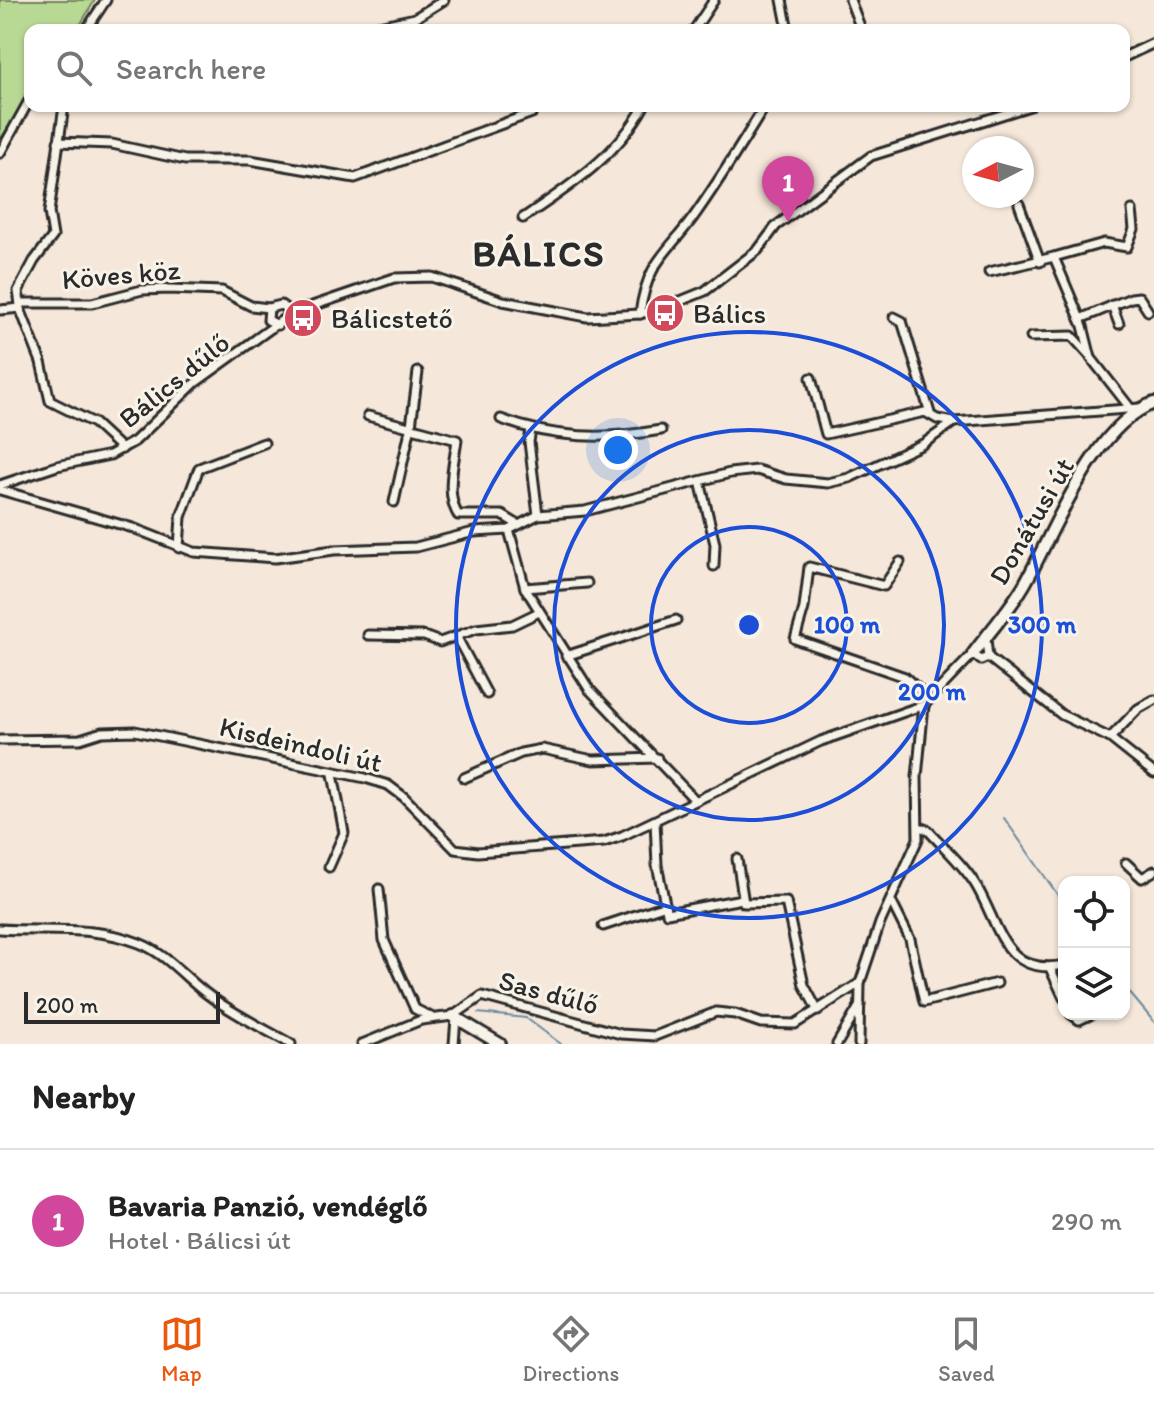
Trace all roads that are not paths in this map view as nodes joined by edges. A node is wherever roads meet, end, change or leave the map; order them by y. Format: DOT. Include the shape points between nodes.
graph roads {
  1 [pos="106,0"];
  2 [pos="444,0"];
  3 [pos="714,0"];
  4 [pos="782,0"];
  5 [pos="850,0"];
  6 [pos="90,24"];
  7 [pos="388,24"];
  8 [pos="698,24"];
  9 [pos="787,24"];
  10 [pos="859,24"];
  11 [pos="1154,43"];
  12 [pos="1130,54"];
  13 [pos="24,110"];
  14 [pos="63,112"];
  15 [pos="532,112"];
  16 [pos="641,112"];
  17 [pos="761,112"];
  18 [pos="1011,112"];
  19 [pos="58,142"];
  20 [pos="0,153"];
  21 [pos="1020,208"];
  22 [pos="1132,210"];
  23 [pos="523,218"];
  24 [pos="1054,257"];
  25 [pos="1040,262"];
  26 [pos="989,272"];
  27 [pos="20,305"];
  28 [pos="1112,305"];
  29 [pos="269,308"];
  30 [pos="0,310"];
  31 [pos="1148,311"];
  32 [pos="292,313"];
  33 [pos="640,314"];
  34 [pos="894,317"];
  35 [pos="1080,319"];
  36 [pos="1119,324"];
  37 [pos="278,325"];
  38 [pos="1031,337"];
  39 [pos="1091,358"];
  40 [pos="418,372"];
  41 [pos="811,378"];
  42 [pos="1154,403"];
  43 [pos="1136,408"];
  44 [pos="930,413"];
  45 [pos="368,416"];
  46 [pos="501,419"];
  47 [pos="954,422"];
  48 [pos="411,426"];
  49 [pos="531,430"];
  50 [pos="661,430"];
  51 [pos="264,443"];
  52 [pos="122,449"];
  53 [pos="700,481"];
  54 [pos="0,488"];
  55 [pos="394,502"];
  56 [pos="538,515"];
  57 [pos="517,524"];
  58 [pos="509,530"];
  59 [pos="179,548"];
  60 [pos="900,562"];
  61 [pos="714,566"];
  62 [pos="587,583"];
  63 [pos="525,588"];
  64 [pos="539,612"];
  65 [pos="676,620"];
  66 [pos="368,635"];
  67 [pos="456,636"];
  68 [pos="986,639"];
  69 [pos="973,654"];
  70 [pos="566,656"];
  71 [pos="988,657"];
  72 [pos="487,694"];
  73 [pos="1154,700"];
  74 [pos="926,702"];
  75 [pos="1110,738"];
  76 [pos="0,740"];
  77 [pos="657,758"];
  78 [pos="1154,773"];
  79 [pos="333,774"];
  80 [pos="464,778"];
  81 [pos="695,800"];
  82 [pos="655,821"];
  83 [pos="919,827"];
  84 [pos="737,859"];
  85 [pos="1126,863"];
  86 [pos="329,867"];
  87 [pos="1154,871"];
  88 [pos="379,889"];
  89 [pos="742,899"];
  90 [pos="891,901"];
  91 [pos="663,906"];
  92 [pos="603,926"];
  93 [pos="0,929"];
  94 [pos="1058,966"];
  95 [pos="1050,968"];
  96 [pos="860,983"];
  97 [pos="997,983"];
  98 [pos="1058,985"];
  99 [pos="861,1003"];
  100 [pos="818,1011"];
  101 [pos="434,1017"];
  102 [pos="454,1017"];
  103 [pos="291,1044"];
  104 [pos="362,1044"];
  105 [pos="454,1044"];
  106 [pos="500,1044"];
  107 [pos="837,1044"];
  108 [pos="859,1044"];
  1 -- 6 [label="street"];
  2 -- 7 [label="street" via="415,18"];
  3 -- 8 [label="street"];
  4 -- 9 [label="street"];
  5 -- 10 [label="street"];
  11 -- 12 [label="street"];
  13 -- 20 [label="street"];
  14 -- 19 [label="street"];
  15 -- 19 [label="street" via="355,178 250,160 185,160 112,144"];
  16 -- 23 [label="street" via="606,156"];
  17 -- 33 [label="street" via="695,216 655,262"];
  18 -- 33 [label="street" via="871,156 776,226 758,250 705,291"];
  19 -- 27 [label="street" via="49,219 53,236 21,282"];
  21 -- 25 [label="street"];
  22 -- 24 [label="street" via="1134,229 1127,247 1104,243"];
  24 -- 25 [label="street"];
  24 -- 35 [label="street"];
  25 -- 26 [label="street"];
  27 -- 29 [label="street, Köves köz" via="92,303 169,289 222,291 251,306"];
  27 -- 30 [label="street, Köves köz"];
  27 -- 52 [label="street" via="50,401 94,423"];
  28 -- 31 [label="street" via="1139,297"];
  28 -- 35 [label="street"];
  28 -- 36 [label="street"];
  29 -- 32 [label="street, Köves köz" via="281,305"];
  29 -- 37 [label="street" via="267,319"];
  32 -- 33 [label="street" via="384,281 419,276 503,301 587,317"];
  32 -- 37 [label="street, Bálics dűlő"];
  34 -- 44 [label="street" via="902,321"];
  35 -- 39 [label="street"];
  37 -- 52 [label="street, Bálics dűlő" via="195,383"];
  38 -- 39 [label="street" via="1072,336"];
  39 -- 43 [label="street"];
  40 -- 48 [label="street"];
  41 -- 44 [label="street" via="826,434"];
  42 -- 43 [label="street, Donátusi út"];
  43 -- 47 [label="street"];
  43 -- 68 [label="street, Donátusi út" via="1107,440 1058,515 1024,586"];
  44 -- 47 [label="street"];
  45 -- 48 [label="street"];
  46 -- 49 [label="street"];
  47 -- 53 [label="street" via="923,444 849,478 807,482 757,470"];
  48 -- 55 [label="street"];
  48 -- 57 [label="street" via="457,440 451,483 458,515 502,515"];
  49 -- 50 [label="street" via="587,438"];
  49 -- 56 [label="street"];
  51 -- 59 [label="street" via="199,468 181,517"];
  52 -- 54 [label="street, Bálics dűlő"];
  53 -- 56 [label="street" via="585,511"];
  53 -- 61 [label="street" via="715,544"];
  54 -- 59 [label="street" via="133,528"];
  56 -- 57 [label="street"];
  57 -- 58 [label="street"];
  58 -- 59 [label="street" via="474,532 416,547 275,558"];
  58 -- 63 [label="street"];
  60 -- 74 [label="street" via="884,586 809,567 795,639 905,677"];
  62 -- 63 [label="street"];
  63 -- 64 [label="street"];
  64 -- 67 [label="street" via="512,625"];
  64 -- 70 [label="street"];
  65 -- 70 [label="street"];
  66 -- 67 [label="street" via="424,636 440,642"];
  67 -- 72 [label="street"];
  68 -- 69 [label="street, Donátusi út"];
  68 -- 71 [label="street"];
  69 -- 71 [label="street" via="981,660"];
  69 -- 74 [label="street, Donátusi út"];
  70 -- 77 [label="street" via="605,709"];
  71 -- 75 [label="street" via="1062,715"];
  73 -- 75 [label="street"];
  74 -- 81 [label="street, Kisdeindoli út" via="821,741"];
  74 -- 83 [label="street" via="917,777"];
  75 -- 78 [label="street"];
  76 -- 79 [label="street, Kisdeindoli út" via="80,739 135,731"];
  77 -- 80 [label="street" via="593,760 542,749"];
  77 -- 81 [label="street"];
  79 -- 82 [label="street, Kisdeindoli út" via="388,785 455,849 465,851 604,842"];
  79 -- 86 [label="street" via="344,833"];
  81 -- 82 [label="street, Kisdeindoli út"];
  82 -- 91 [label="street"];
  83 -- 90 [label="street"];
  83 -- 95 [label="street" via="928,830 975,884 1010,949 1031,966"];
  84 -- 89 [label="street"];
  85 -- 87 [label="street" via="1142,878"];
  88 -- 101 [label="street" via="389,953 415,1009"];
  89 -- 91 [label="street" via="667,913"];
  89 -- 100 [label="street" via="747,904 786,902 804,985"];
  90 -- 96 [label="street"];
  90 -- 97 [label="street" via="910,939 924,1002"];
  91 -- 92 [label="street"];
  93 -- 103 [label="street" via="81,929 141,944 169,960 209,996"];
  94 -- 95 [label="street"];
  95 -- 98 [label="street"];
  96 -- 99 [label="street"];
  96 -- 100 [label="street, Sas dűlő"];
  99 -- 107 [label="street"];
  99 -- 108 [label="street"];
  100 -- 102 [label="street, Sas dűlő" via="788,1025 716,1012 646,1036 482,996"];
  101 -- 102 [label="street"];
  101 -- 104 [label="street"];
  102 -- 105 [label="street"];
  102 -- 106 [label="street"];
}
